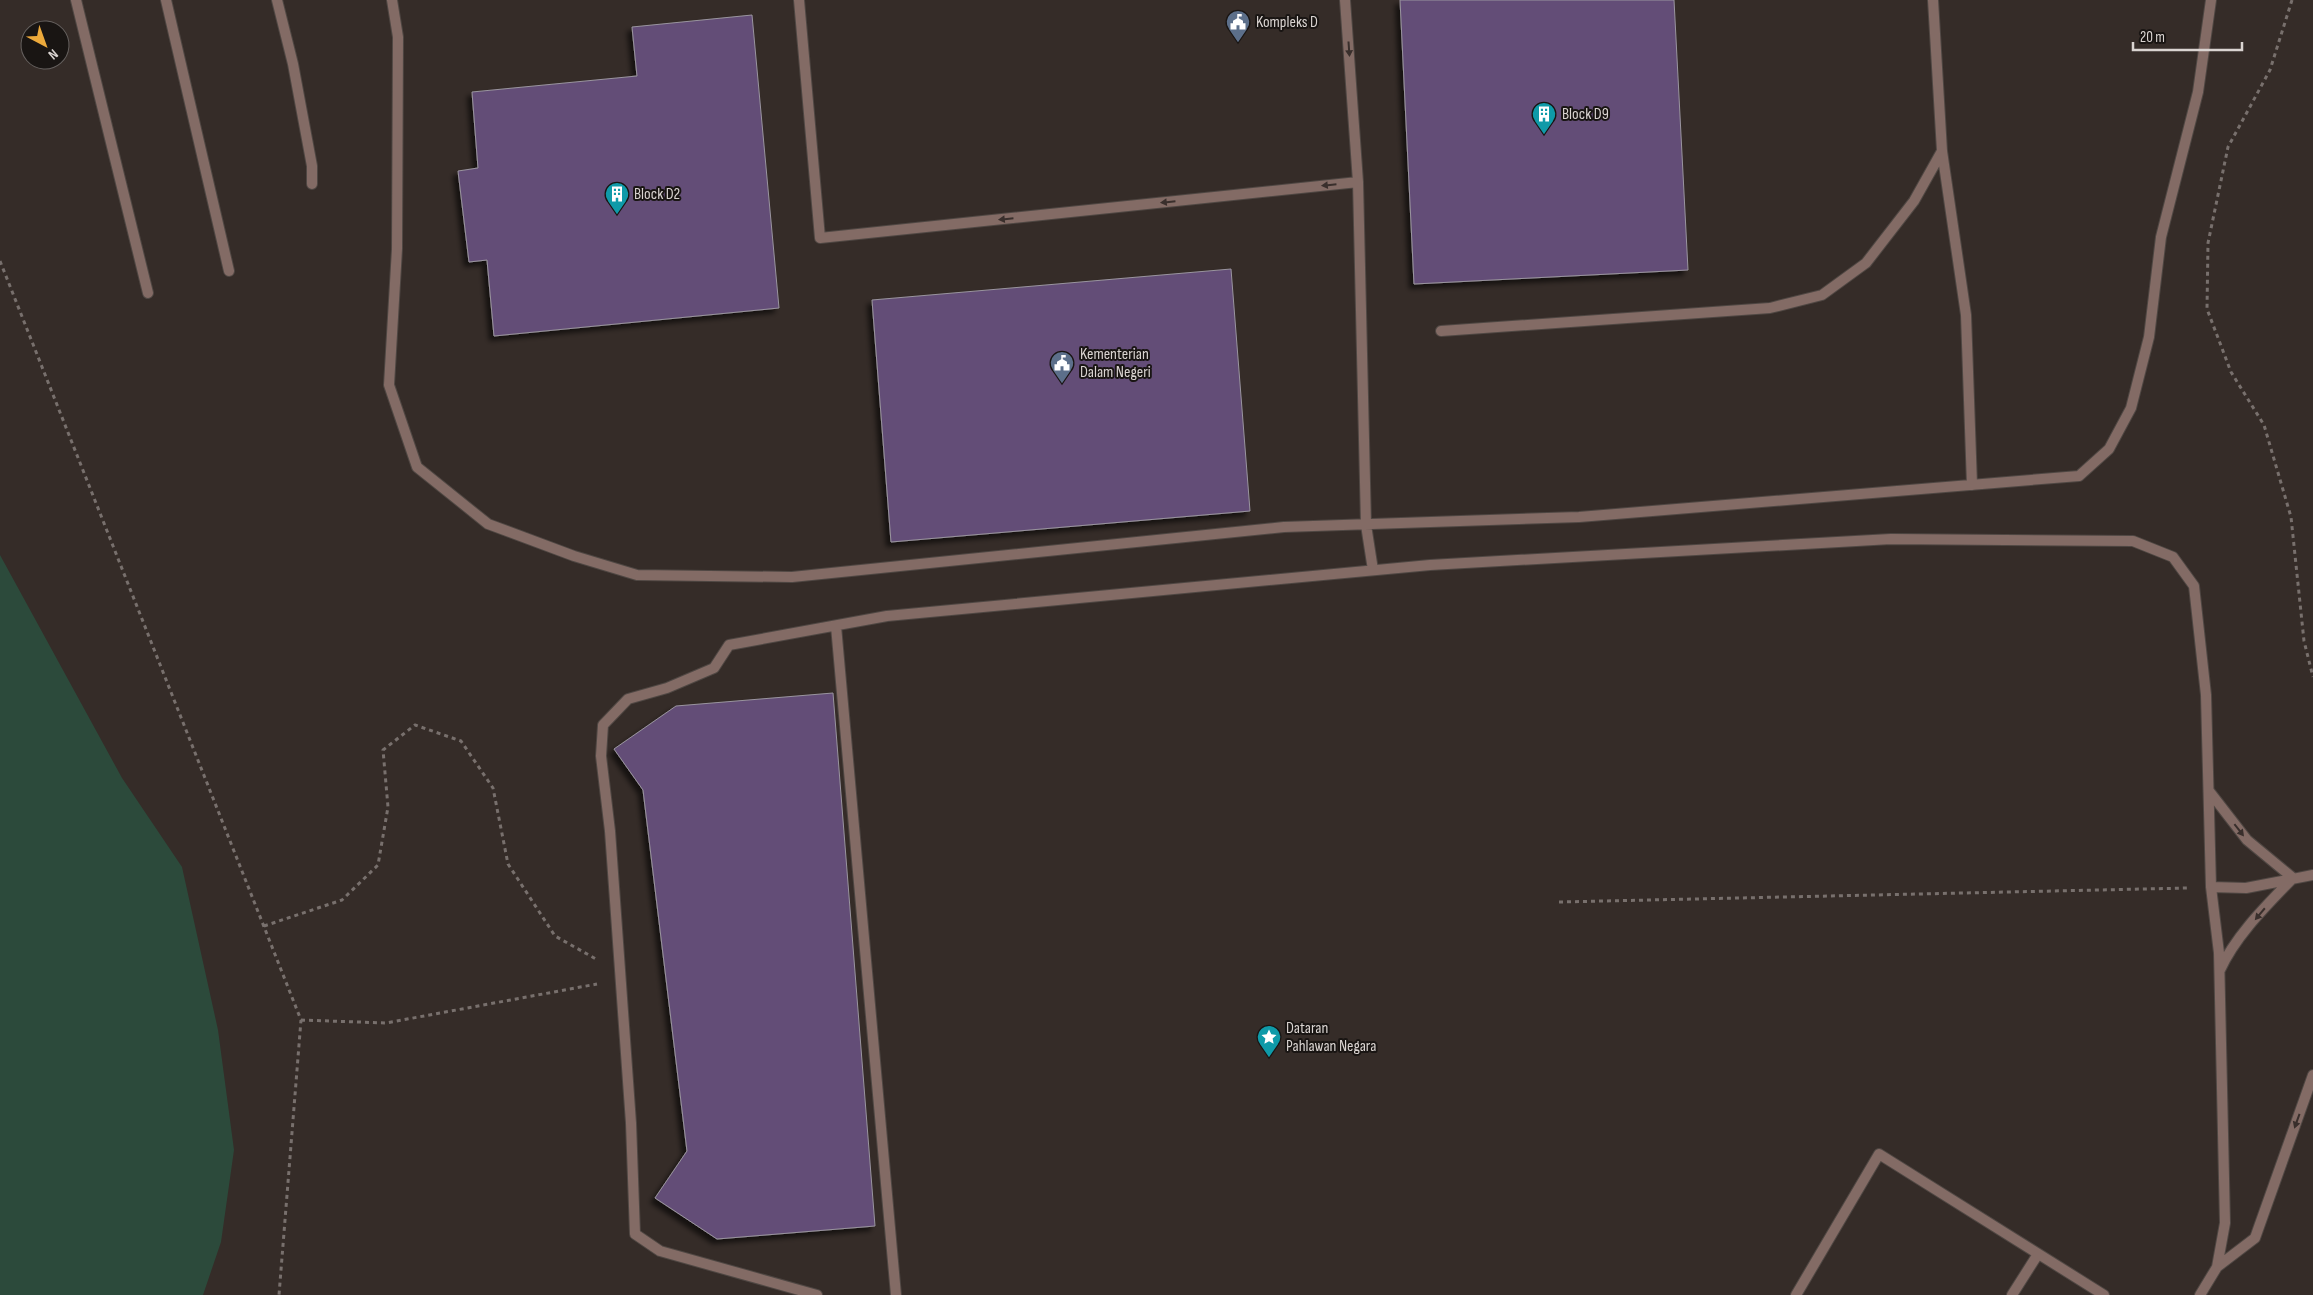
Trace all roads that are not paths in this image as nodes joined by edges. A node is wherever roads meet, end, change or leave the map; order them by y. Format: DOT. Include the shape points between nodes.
graph roads {
  1 [pos="76,0"];
  2 [pos="166,0"];
  3 [pos="278,0"];
  4 [pos="392,0"];
  5 [pos="799,0"];
  6 [pos="1346,0"];
  7 [pos="1933,0"];
  8 [pos="2211,0"];
  9 [pos="1942,150"];
  10 [pos="1358,182"];
  11 [pos="312,184"];
  12 [pos="228,271"];
  13 [pos="148,293"];
  14 [pos="1441,331"];
  15 [pos="1972,484"];
  16 [pos="1366,525"];
  17 [pos="1373,570"];
  18 [pos="836,626"];
  19 [pos="2209,791"];
  20 [pos="2313,875"];
  21 [pos="2293,878"];
  22 [pos="2211,887"];
  23 [pos="2219,973"];
  24 [pos="2313,1076"];
  25 [pos="2038,1254"];
  26 [pos="2217,1267"];
  27 [pos="817,1295"];
  28 [pos="896,1295"];
  29 [pos="1796,1295"];
  30 [pos="2012,1295"];
  31 [pos="2104,1295"];
  32 [pos="2200,1295"];
  1 -- 13 [label="lane"];
  2 -- 12 [label="lane"];
  3 -- 11 [label="lane" via="312,166"];
  4 -- 16 [label="lane" via="398,37 397,239 389,385 417,467 488,524 637,575 782,577 1284,527"];
  10 -- 5 [label="lane, one-way" via="820,238"];
  6 -- 10 [label="lane, one-way"];
  7 -- 9 [label="lane"];
  8 -- 15 [label="lane" via="2198,92 2161,237 2149,337 2130,408 2109,449 2079,476"];
  9 -- 14 [label="lane" via="1914,200 1866,263 1822,295 1770,308"];
  9 -- 15 [label="lane" via="1966,314"];
  10 -- 16 [label="lane"];
  15 -- 16 [label="lane" via="1579,517"];
  16 -- 17 [label="lane"];
  17 -- 18 [label="lane" via="887,616"];
  17 -- 19 [label="lane" via="1890,540 2133,541 2173,557 2194,586 2206,695"];
  18 -- 27 [label="lane" via="729,645 714,668 667,688 628,699 604,724 601,756 610,831 632,1124 635,1234 660,1251"];
  18 -- 28 [label="lane"];
  19 -- 21 [label="lane, one-way" via="2247,840"];
  19 -- 22 [label="lane"];
  20 -- 21 [label="lane"];
  21 -- 22 [label="lane" via="2246,888"];
  21 -- 23 [label="lane, one-way" via="2262,910 2226,956"];
  22 -- 23 [label="lane"];
  23 -- 26 [label="lane" via="2225,1223"];
  24 -- 26 [label="lane, one-way" via="2255,1238"];
  25 -- 29 [label="lane" via="1880,1154"];
  25 -- 30 [label="lane"];
  25 -- 31 [label="lane"];
  26 -- 32 [label="lane"];
}
